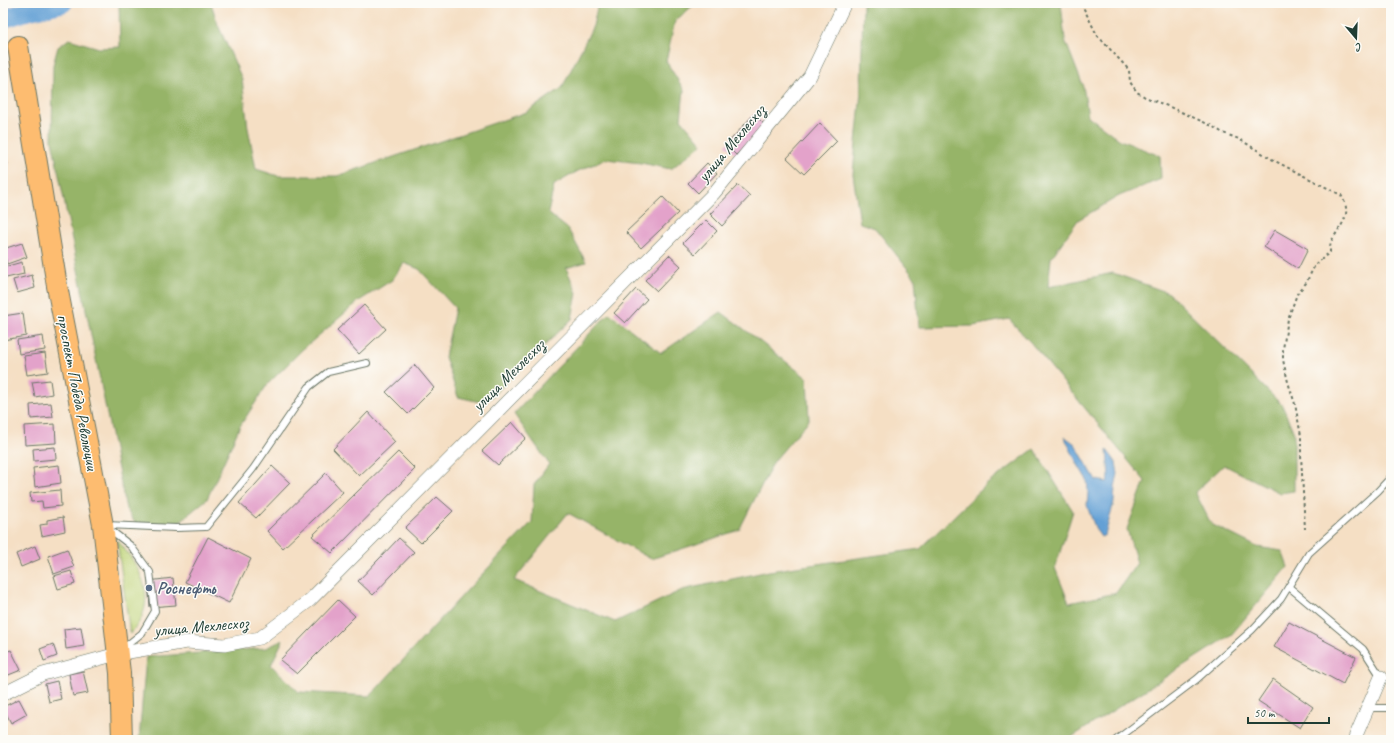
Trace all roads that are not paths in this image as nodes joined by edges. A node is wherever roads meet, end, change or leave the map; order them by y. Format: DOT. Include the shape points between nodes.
graph roads {
  1 [pos="845,3"];
  2 [pos="18,46"];
  3 [pos="367,363"];
  4 [pos="1391,477"];
  5 [pos="103,525"];
  6 [pos="1289,587"];
  7 [pos="117,654"];
  8 [pos="1381,676"];
  9 [pos="3,694"];
  10 [pos="1367,708"];
  11 [pos="1391,708"];
  12 [pos="122,740"];
  13 [pos="1116,740"];
  14 [pos="1354,740"];
  1 -- 7 [label="street, улица Мехлесхоз" via="810,76 714,193 310,600 260,638 224,645 187,642"];
  2 -- 5 [label="main road, проспект Победа Революции" via="57,286"];
  3 -- 5 [label="lane" via="328,372 309,387 253,469 206,527"];
  4 -- 6 [label="lane" via="1309,553"];
  5 -- 7 [label="main road, проспект Победа Революции"];
  5 -- 7 [label="lane" via="131,546 150,572 155,611 142,633"];
  6 -- 8 [label="lane" via="1363,649"];
  6 -- 13 [label="lane" via="1256,625 1197,679"];
  7 -- 9 [label="street, улица Мехлесхоз" via="43,674"];
  7 -- 12 [label="main road, проспект Победа Революции"];
  8 -- 10 [label="street"];
  10 -- 11 [label="lane"];
  10 -- 14 [label="street"];
}
